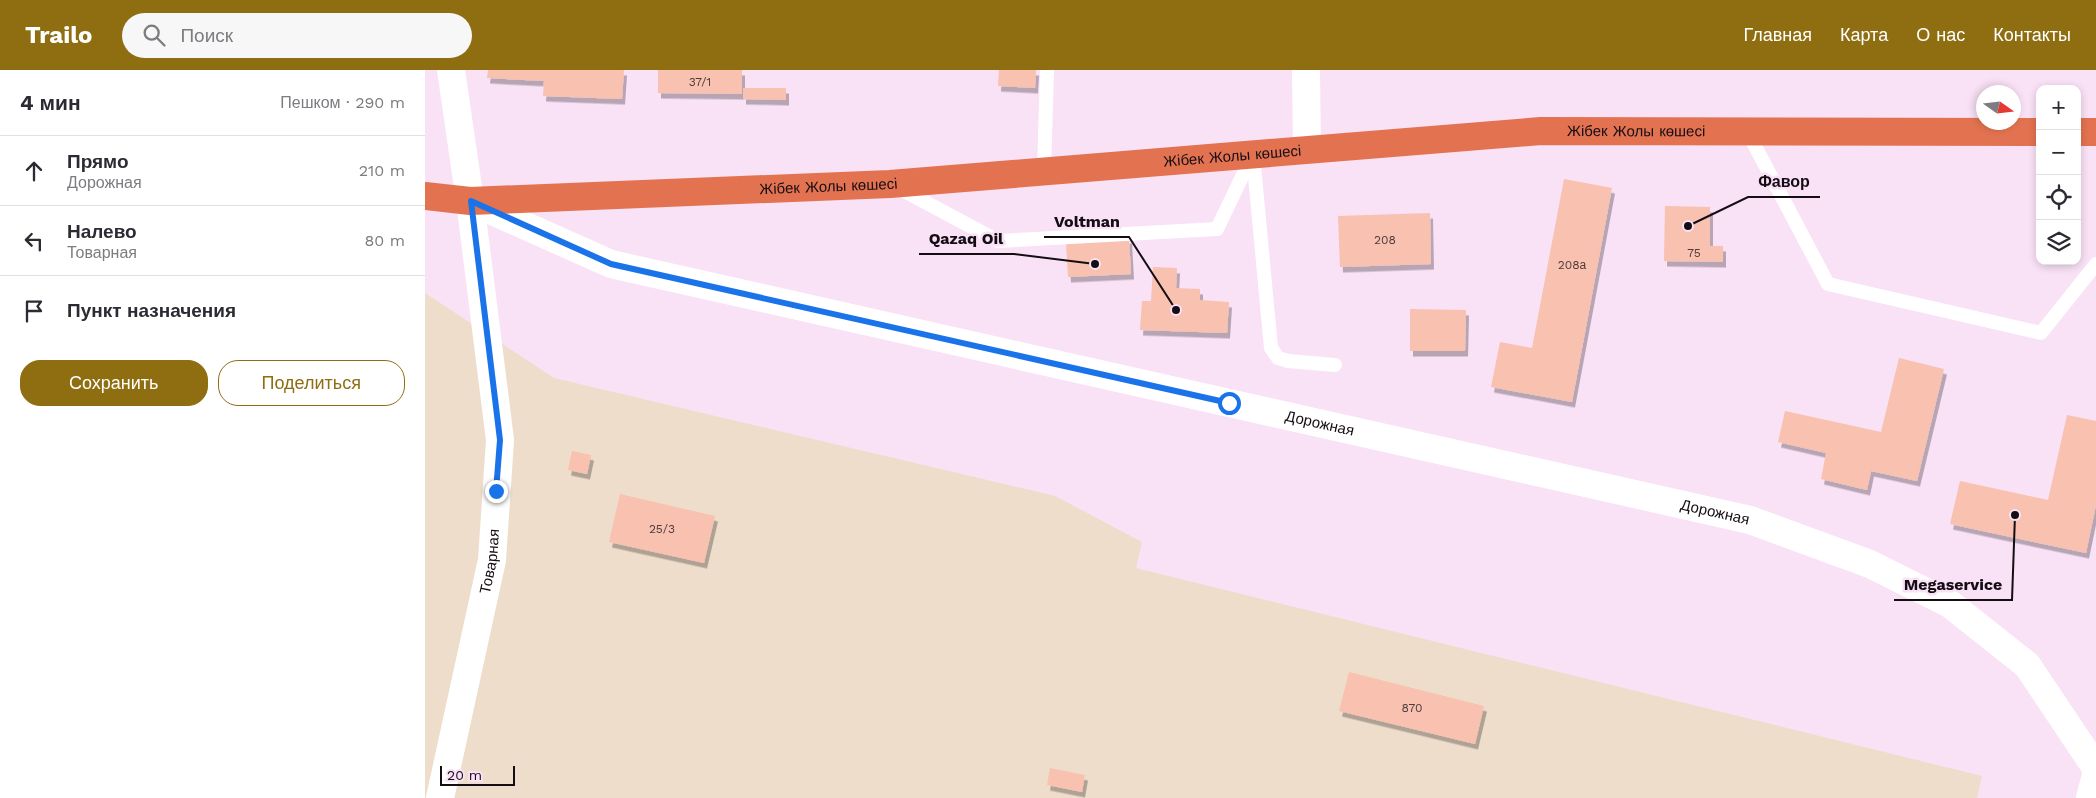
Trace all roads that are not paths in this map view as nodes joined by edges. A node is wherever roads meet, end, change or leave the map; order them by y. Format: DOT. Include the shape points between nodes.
graph roads {
  1 [pos="451,70"];
  2 [pos="1047,70"];
  3 [pos="1306,70"];
  4 [pos="1747,131"];
  5 [pos="2036,132"];
  6 [pos="2081,132"];
  7 [pos="2096,132"];
  8 [pos="1307,149"];
  9 [pos="1253,154"];
  10 [pos="1044,171"];
  11 [pos="890,184"];
  12 [pos="425,196"];
  13 [pos="471,201"];
  14 [pos="2096,264"];
  15 [pos="1335,365"];
  16 [pos="2096,768"];
  17 [pos="2096,774"];
  18 [pos="439,798"];
  19 [pos="2090,798"];
  1 -- 13 [label="street, Товарная"];
  2 -- 10 [label="lane"];
  3 -- 8 [label="street"];
  4 -- 5 [label="highway, Жібек Жолы көшесі"];
  4 -- 8 [label="highway, Жібек Жолы көшесі" via="1541,131"];
  4 -- 14 [label="lane" via="1828,284 2041,333"];
  6 -- 7 [label="highway"];
  8 -- 9 [label="highway, Жібек Жолы көшесі"];
  9 -- 10 [label="highway, Жібек Жолы көшесі"];
  9 -- 11 [label="lane" via="1217,230 998,241"];
  9 -- 15 [label="lane" via="1271,348 1278,358 1288,361"];
  10 -- 11 [label="highway, Жібек Жолы көшесі"];
  11 -- 13 [label="highway, Жібек Жолы көшесі"];
  12 -- 13 [label="highway, Жібек Жолы көшесі"];
  13 -- 16 [label="street, Дорожная" via="611,264 1750,520 1870,564 1950,604 2027,665"];
  13 -- 18 [label="street, Товарная" via="500,440 492,560"];
  17 -- 19 [label="street"];
}
